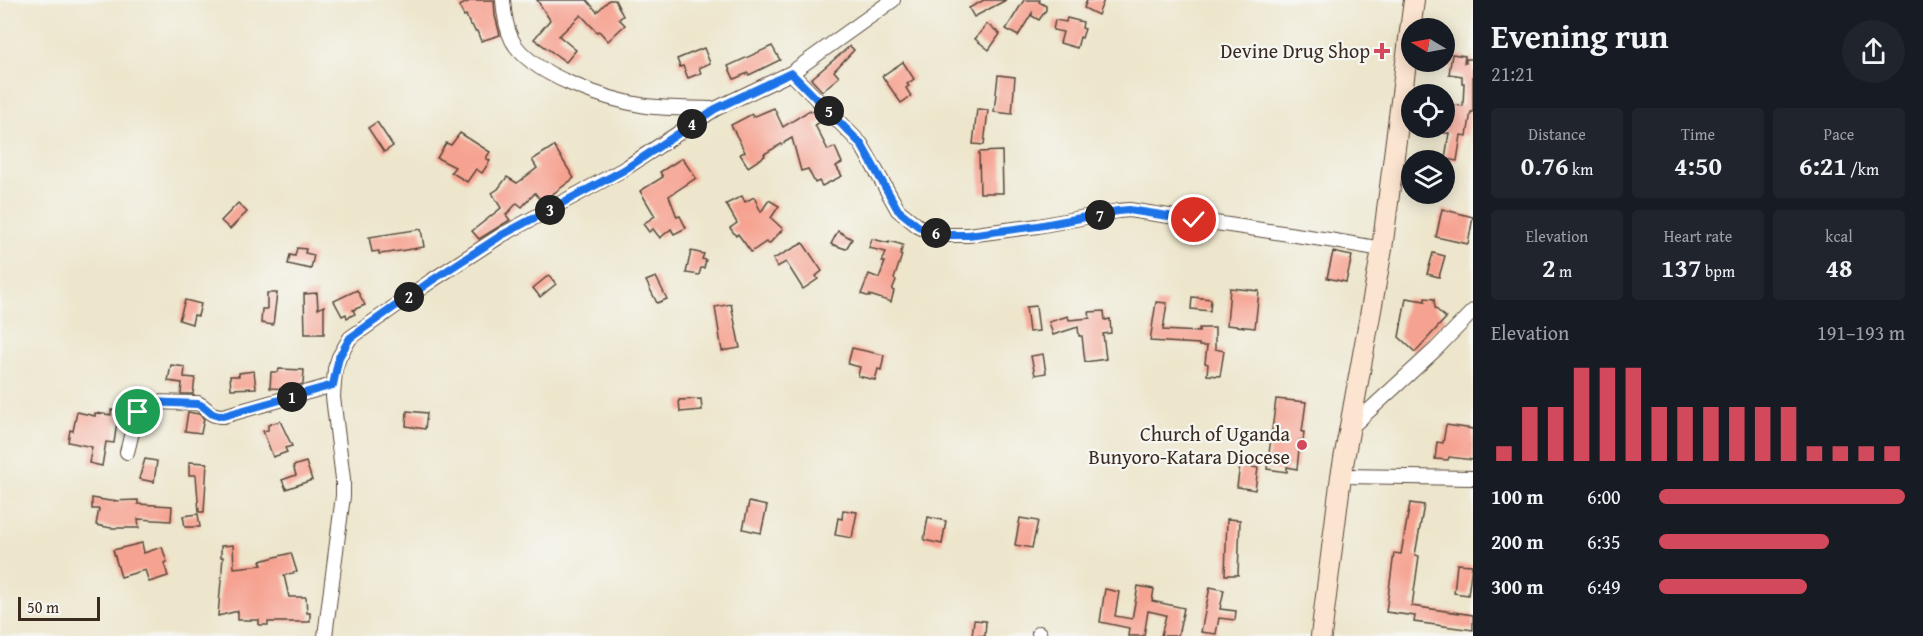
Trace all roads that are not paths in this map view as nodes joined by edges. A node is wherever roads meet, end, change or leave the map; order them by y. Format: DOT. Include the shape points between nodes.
graph roads {
  1 [pos="503,0"];
  2 [pos="893,0"];
  3 [pos="1414,0"];
  4 [pos="791,73"];
  5 [pos="715,109"];
  6 [pos="1382,249"];
  7 [pos="1473,311"];
  8 [pos="333,385"];
  9 [pos="1349,429"];
  10 [pos="127,452"];
  11 [pos="1341,476"];
  12 [pos="1473,478"];
  13 [pos="325,636"];
  14 [pos="1321,636"];
  1 -- 5 [label="street" via="508,30 516,47 558,79 645,106"];
  2 -- 4 [label="street"];
  3 -- 6 [label="street"];
  4 -- 5 [label="street"];
  4 -- 6 [label="street" via="861,144 898,210 932,233 968,235 1129,210"];
  5 -- 8 [label="street" via="624,170 502,235 350,338 339,357"];
  6 -- 9 [label="street"];
  7 -- 9 [label="street"];
  8 -- 10 [label="street" via="223,416 208,413 201,404 148,402 138,412"];
  8 -- 13 [label="street" via="343,496"];
  9 -- 11 [label="street"];
  11 -- 12 [label="street"];
  11 -- 14 [label="street"];
}
